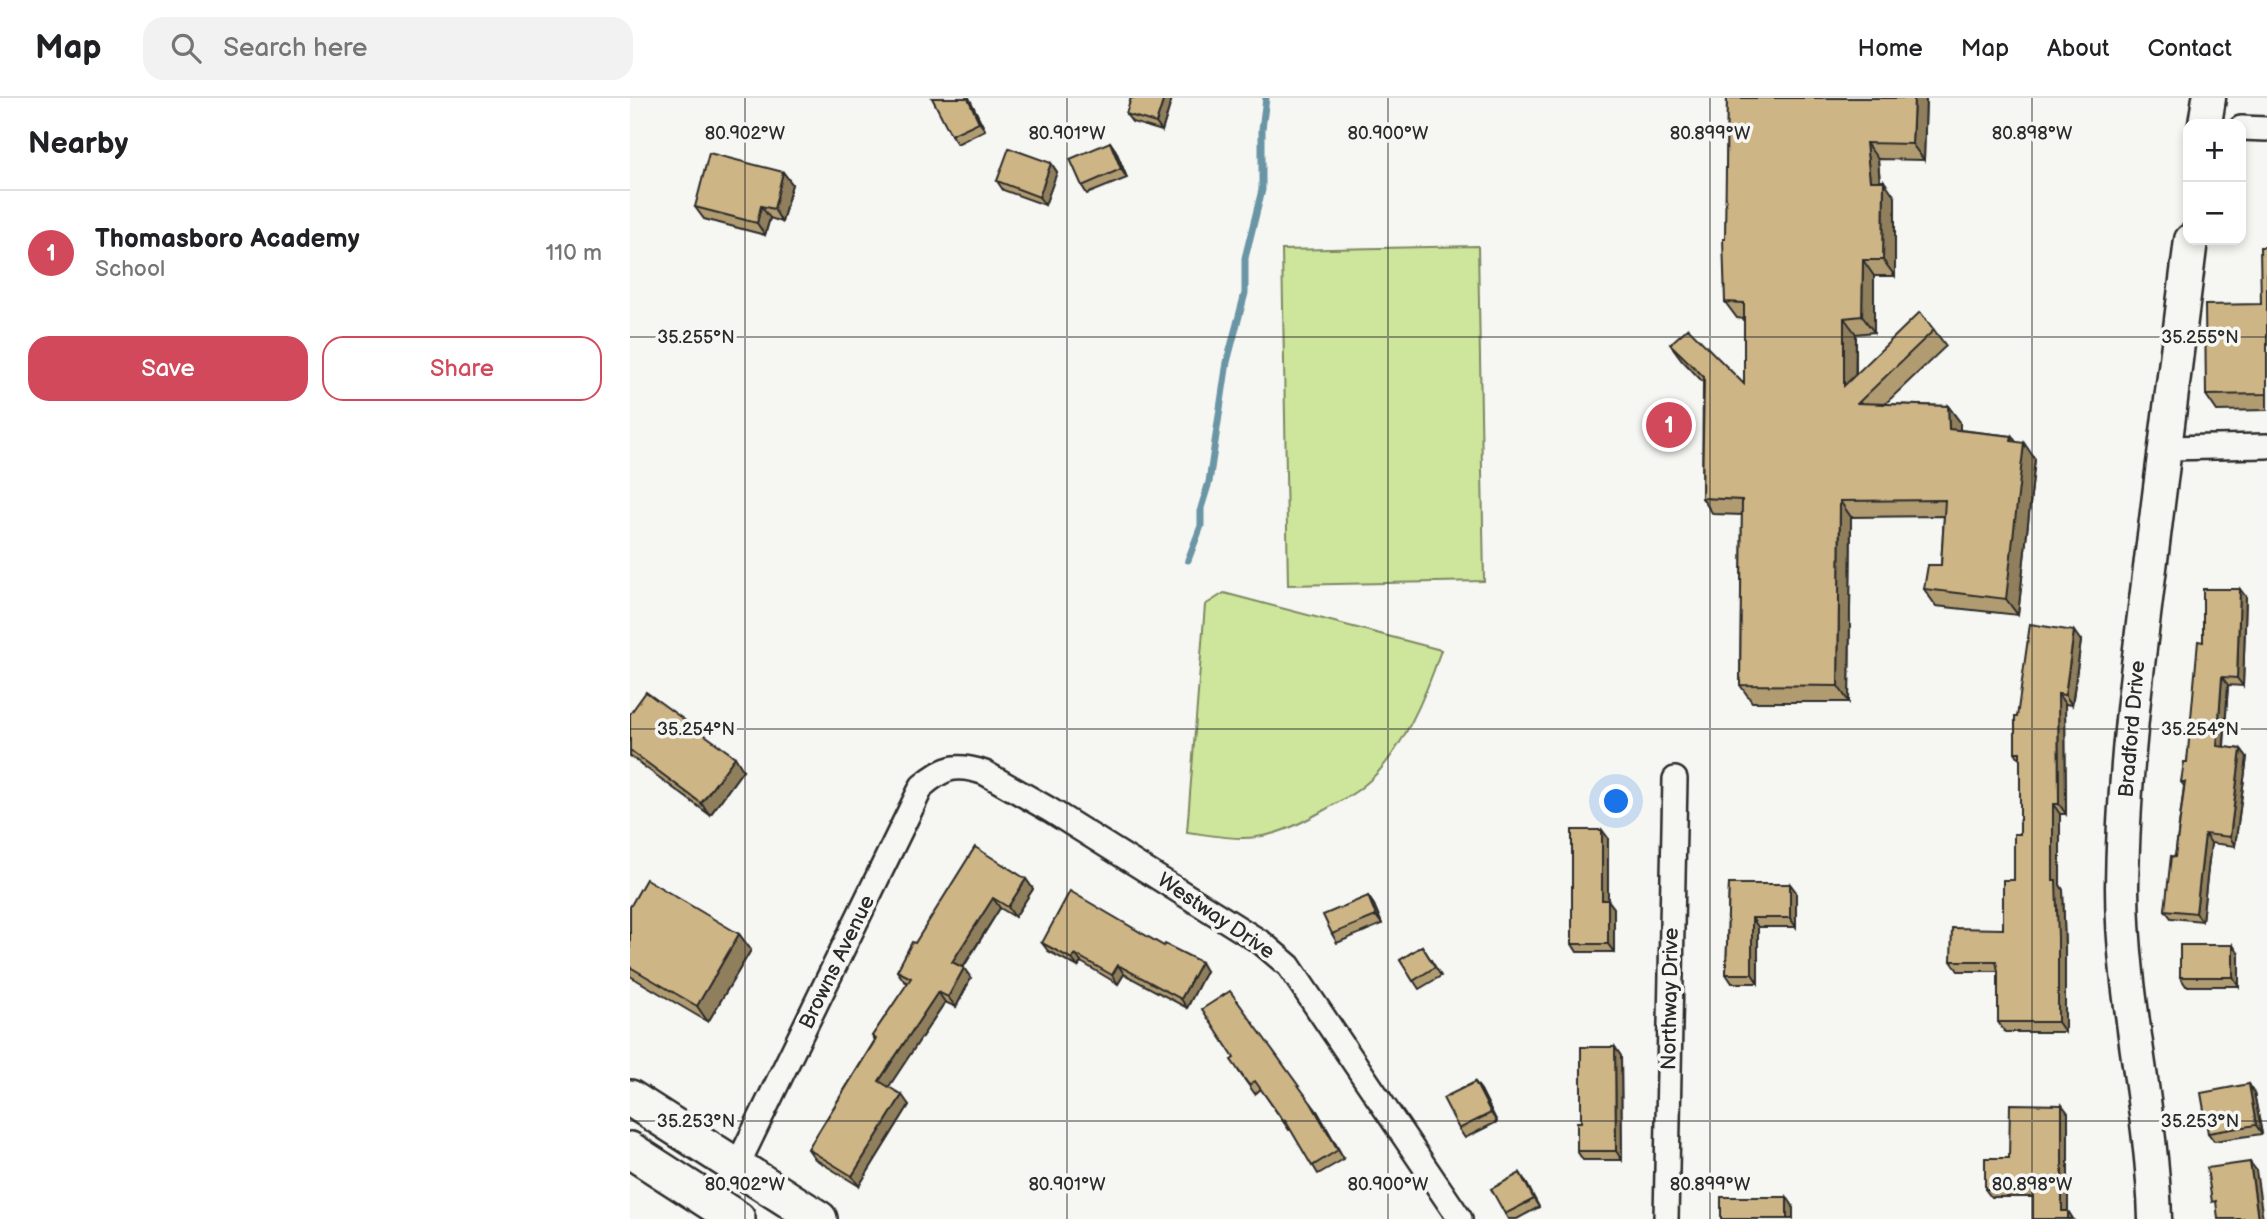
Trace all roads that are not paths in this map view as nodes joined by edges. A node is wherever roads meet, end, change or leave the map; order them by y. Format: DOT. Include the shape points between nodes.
graph roads {
  1 [pos="2209,98"];
  2 [pos="2206,119"];
  3 [pos="2246,128"];
  4 [pos="2267,129"];
  5 [pos="2190,245"];
  6 [pos="2267,446"];
  7 [pos="2165,447"];
  8 [pos="948,768"];
  9 [pos="1675,779"];
  10 [pos="630,1098"];
  11 [pos="630,1150"];
  12 [pos="737,1166"];
  13 [pos="721,1214"];
  14 [pos="820,1219"];
  15 [pos="1460,1219"];
  16 [pos="1666,1219"];
  17 [pos="2155,1219"];
  1 -- 2 [label="street"];
  3 -- 4 [label="street"];
  5 -- 7 [label="street, Bradford Drive"];
  6 -- 7 [label="street"];
  7 -- 17 [label="street, Bradford Drive" via="2125,798 2122,886 2125,961"];
  8 -- 12 [label="street, Browns Avenue" via="922,786"];
  8 -- 15 [label="street, Westway Drive" via="985,773 1050,810 1262,943 1289,966"];
  9 -- 16 [label="street, Northway Drive"];
  10 -- 12 [label="main road"];
  11 -- 13 [label="main road"];
  12 -- 14 [label="main road"];
}
